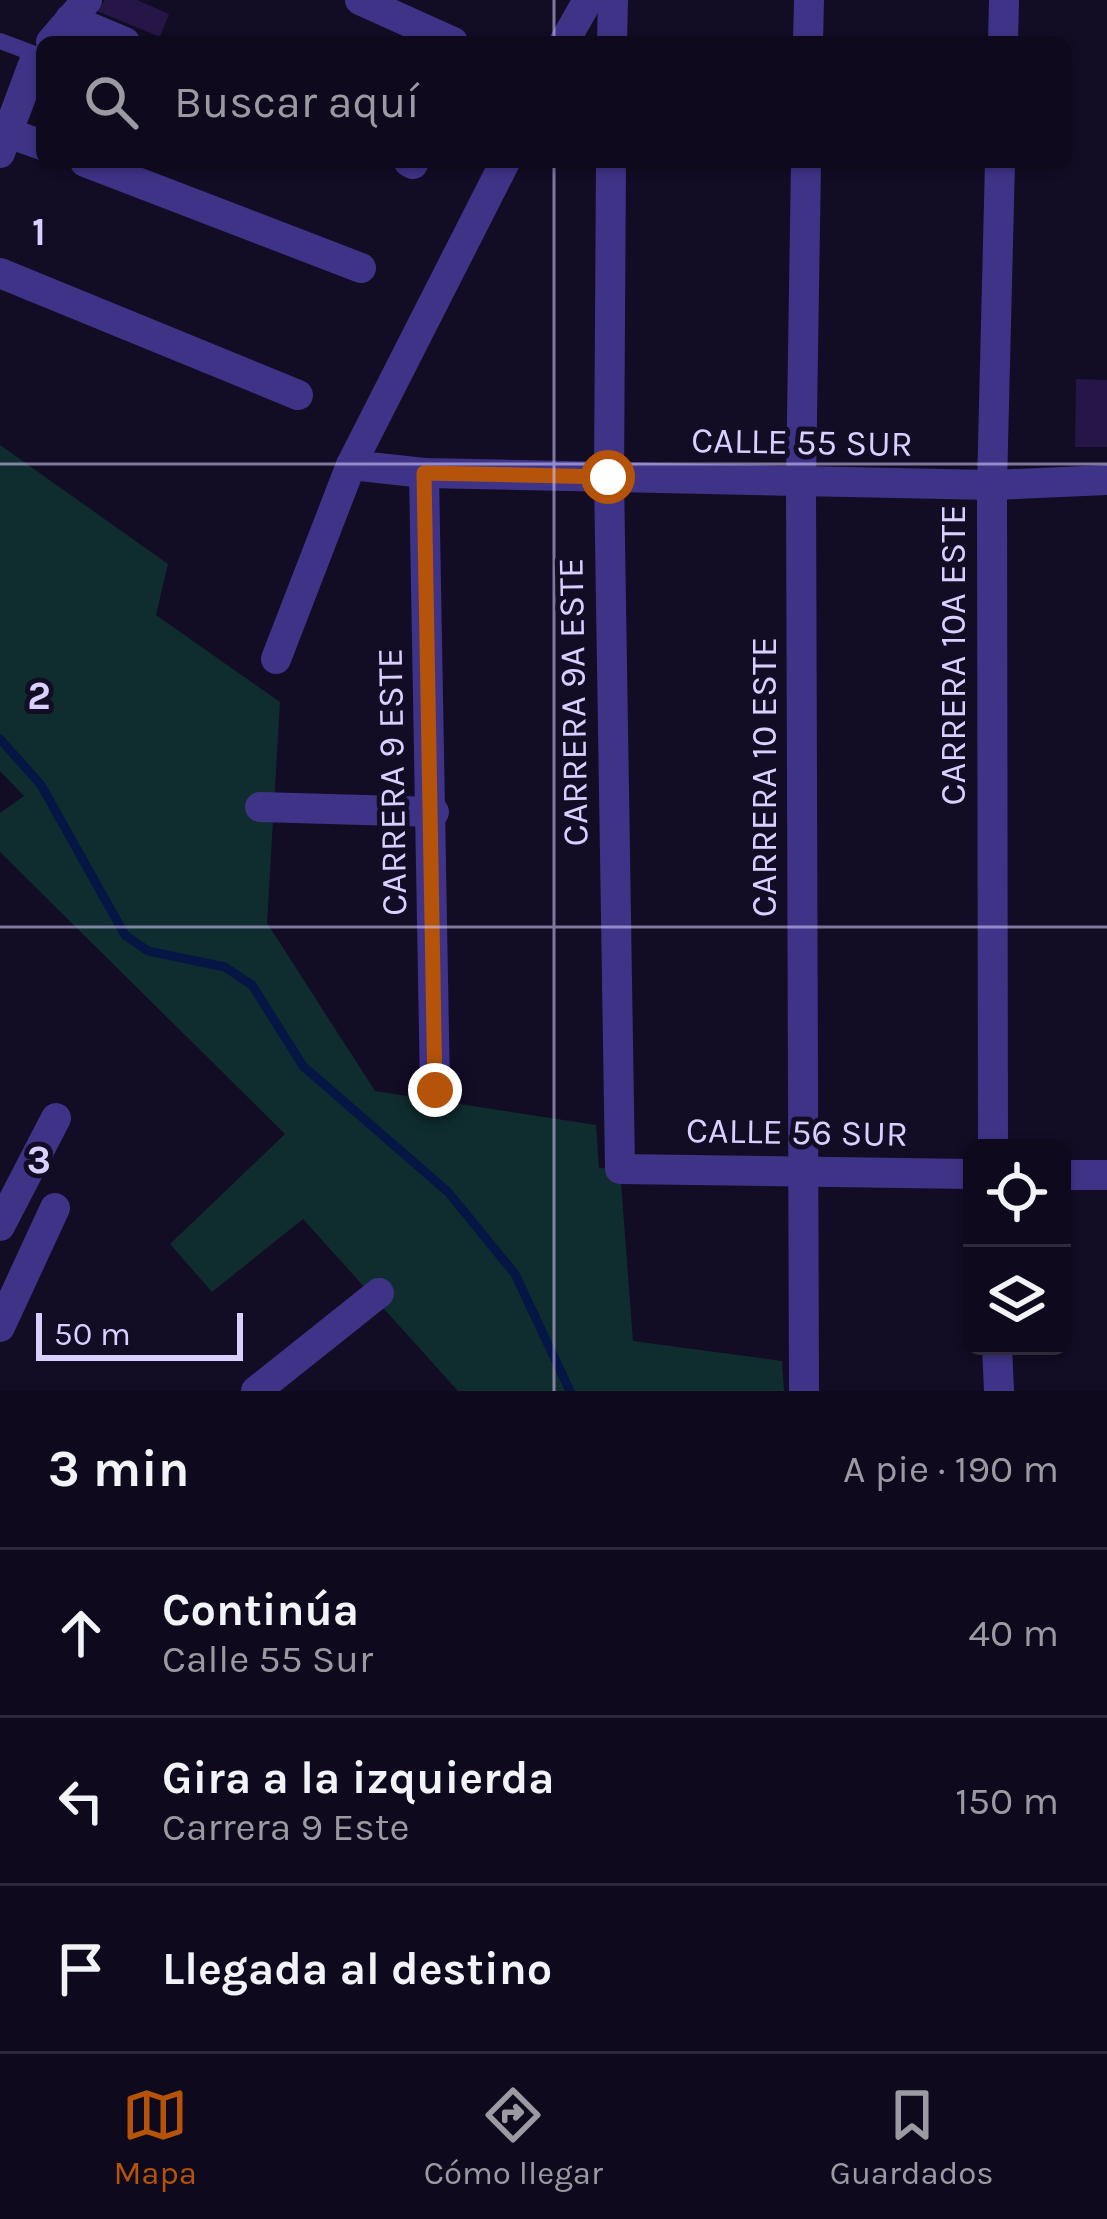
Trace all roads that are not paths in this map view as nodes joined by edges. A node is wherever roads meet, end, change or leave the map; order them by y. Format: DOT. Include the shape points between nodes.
graph roads {
  1 [pos="360,0"];
  2 [pos="588,0"];
  3 [pos="613,0"];
  4 [pos="809,0"];
  5 [pos="1004,0"];
  6 [pos="440,36"];
  7 [pos="567,36"];
  8 [pos="612,36"];
  9 [pos="808,36"];
  10 [pos="1003,36"];
  11 [pos="36,40"];
  12 [pos="0,41"];
  13 [pos="36,56"];
  14 [pos="36,78"];
  15 [pos="0,89"];
  16 [pos="6,143"];
  17 [pos="36,146"];
  18 [pos="101,168"];
  19 [pos="502,168"];
  20 [pos="611,168"];
  21 [pos="806,168"];
  22 [pos="1000,168"];
  23 [pos="361,268"];
  24 [pos="0,273"];
  25 [pos="298,395"];
  26 [pos="351,465"];
  27 [pos="424,473"];
  28 [pos="608,477"];
  29 [pos="1107,480"];
  30 [pos="800,481"];
  31 [pos="992,485"];
  32 [pos="276,659"];
  33 [pos="260,807"];
  34 [pos="434,812"];
  35 [pos="435,1090"];
  36 [pos="56,1118"];
  37 [pos="993,1139"];
  38 [pos="620,1169"];
  39 [pos="805,1172"];
  40 [pos="12,1173"];
  41 [pos="963,1174"];
  42 [pos="1071,1174"];
  43 [pos="1107,1175"];
  44 [pos="55,1208"];
  45 [pos="0,1226"];
  46 [pos="380,1293"];
  47 [pos="0,1327"];
  48 [pos="998,1355"];
  49 [pos="256,1391"];
  50 [pos="804,1391"];
  51 [pos="998,1391"];
  1 -- 6 [label="street"];
  2 -- 7 [label="street"];
  3 -- 8 [label="street"];
  4 -- 9 [label="street"];
  5 -- 10 [label="street"];
  11 -- 12 [label="lane"];
  13 -- 15 [label="street"];
  14 -- 16 [label="street"];
  16 -- 17 [label="street"];
  18 -- 23 [label="street"];
  19 -- 26 [label="street"];
  20 -- 28 [label="street, CARRERA 9A ESTE"];
  21 -- 30 [label="street, CARRERA 10 ESTE"];
  22 -- 31 [label="street, CARRERA 10A ESTE"];
  24 -- 25 [label="street"];
  26 -- 27 [label="street, CALLE 55 SUR"];
  26 -- 32 [label="street"];
  27 -- 28 [label="street, CALLE 55 SUR"];
  27 -- 34 [label="street, CARRERA 9 ESTE"];
  28 -- 30 [label="street, CALLE 55 SUR"];
  28 -- 38 [label="street, CARRERA 9A ESTE"];
  29 -- 31 [label="street, CALLE 55 SUR"];
  30 -- 31 [label="street, CALLE 55 SUR"];
  30 -- 39 [label="street, CARRERA 10 ESTE"];
  31 -- 37 [label="street, CARRERA 10A ESTE"];
  33 -- 34 [label="street"];
  34 -- 35 [label="street, CARRERA 9 ESTE"];
  36 -- 40 [label="street"];
  38 -- 39 [label="street, CALLE 56 SUR"];
  39 -- 41 [label="street, CALLE 56 SUR"];
  39 -- 50 [label="street, CARRERA 10 ESTE"];
  40 -- 45 [label="street"];
  42 -- 43 [label="street"];
  44 -- 47 [label="street"];
  46 -- 49 [label="street"];
  48 -- 51 [label="street"];
}
